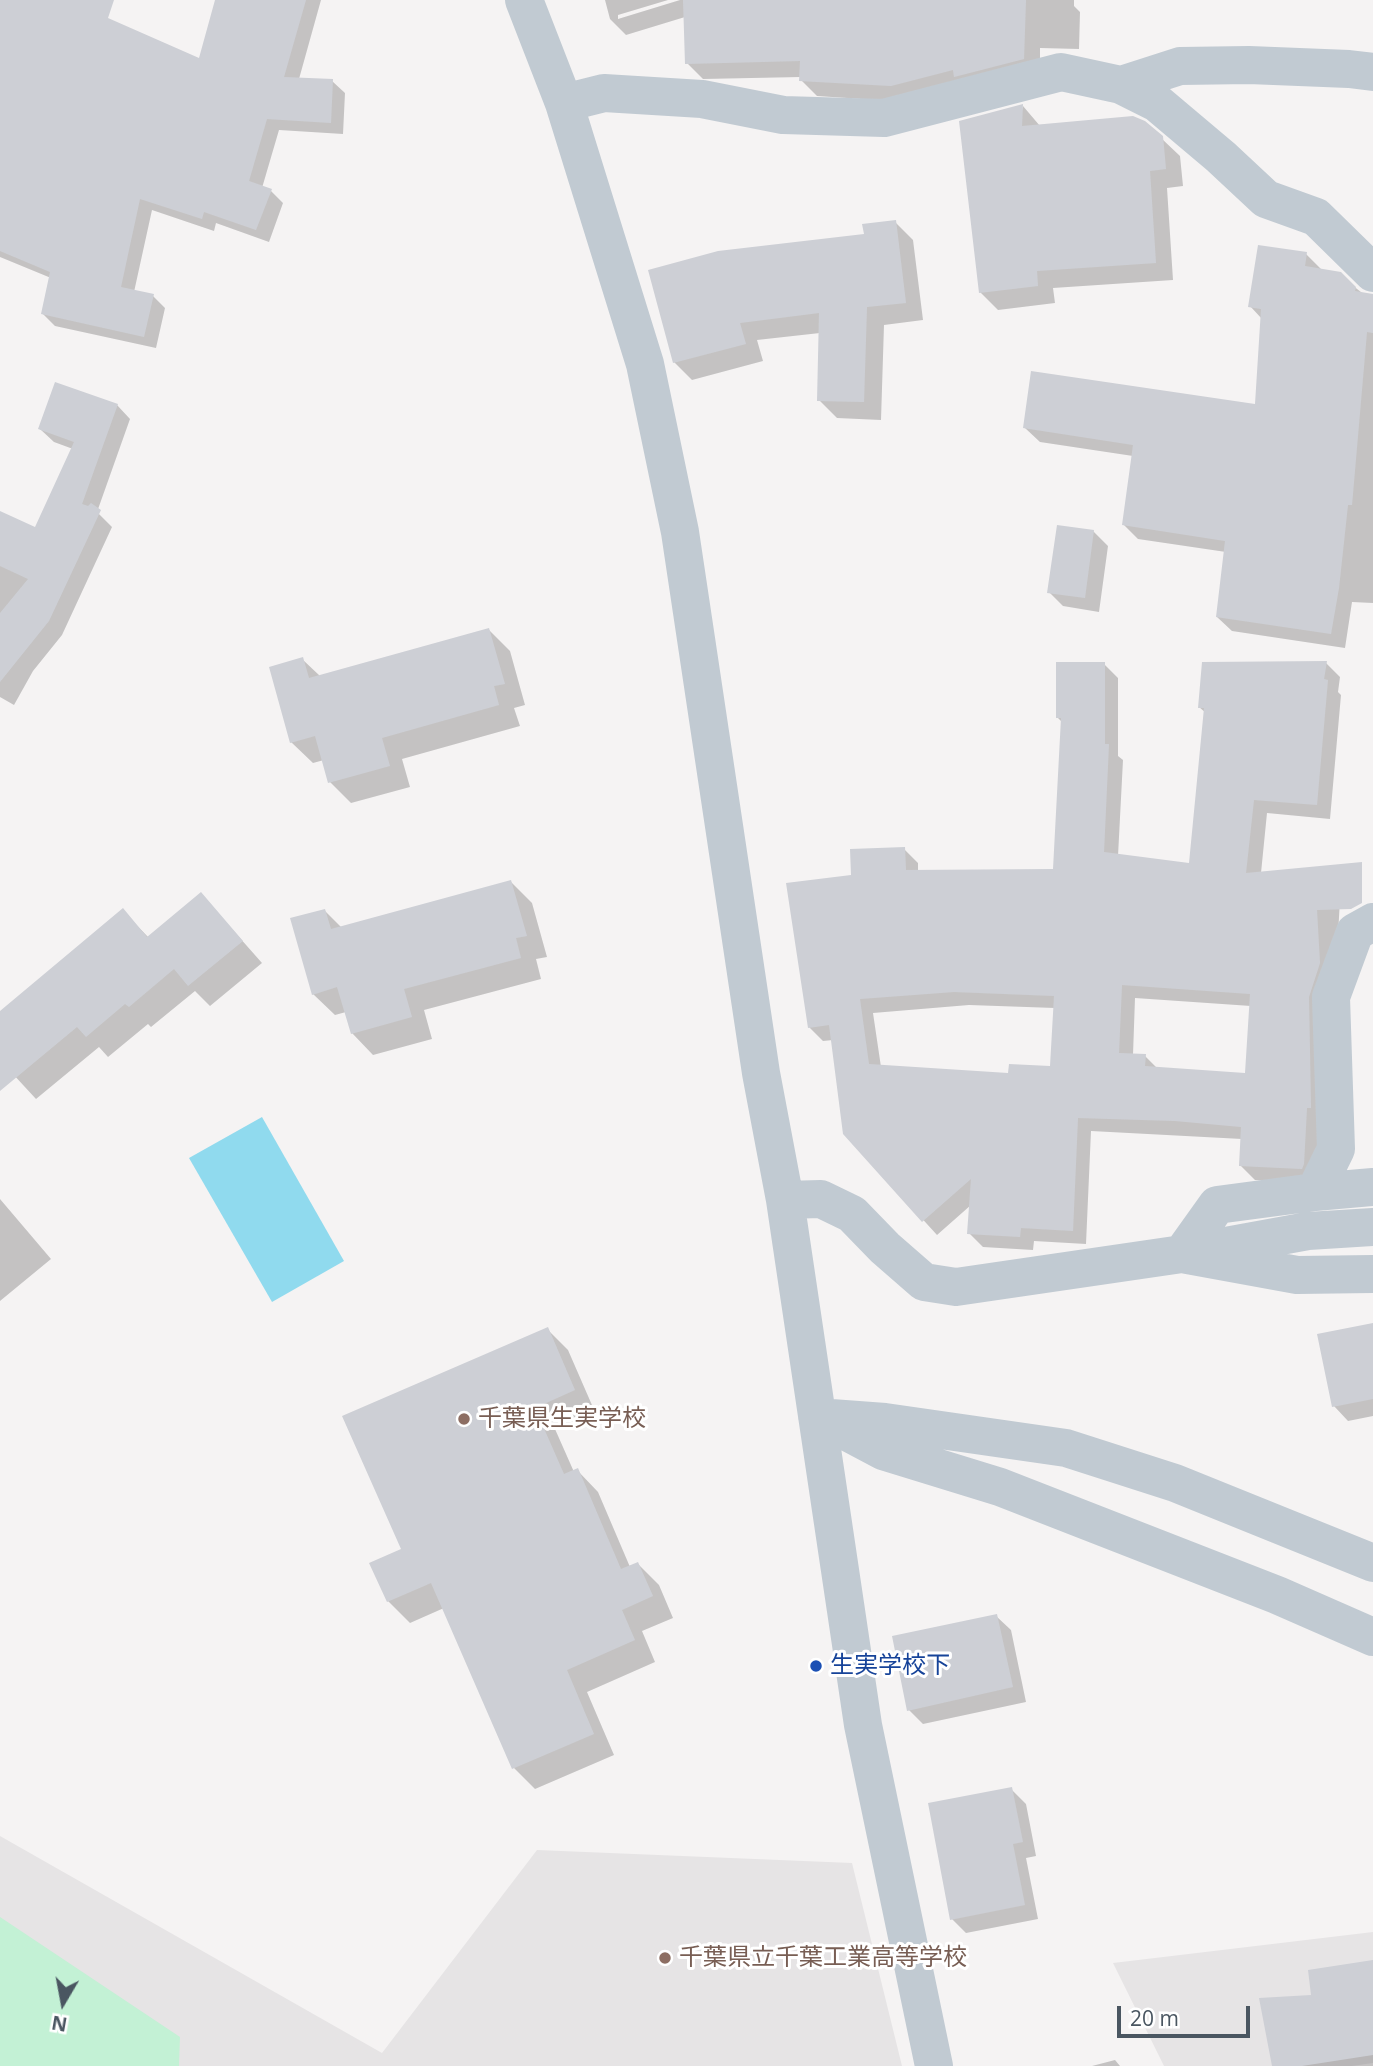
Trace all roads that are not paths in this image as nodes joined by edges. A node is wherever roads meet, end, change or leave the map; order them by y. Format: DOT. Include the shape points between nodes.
graph roads {
  1 [pos="524,0"];
  2 [pos="1373,72"];
  3 [pos="1121,85"];
  4 [pos="564,103"];
  5 [pos="1373,273"];
  6 [pos="1373,922"];
  7 [pos="1373,1187"];
  8 [pos="1315,1192"];
  9 [pos="785,1200"];
  10 [pos="1373,1227"];
  11 [pos="1182,1254"];
  12 [pos="1373,1274"];
  13 [pos="817,1416"];
  14 [pos="1373,1563"];
  15 [pos="1373,1637"];
  16 [pos="934,2066"];
  1 -- 4 [label="street"];
  2 -- 3 [label="street" via="1180,66"];
  3 -- 4 [label="street" via="1061,72 884,118 783,115 702,99 604,93"];
  3 -- 5 [label="street" via="1157,103 1266,199 1316,217"];
  4 -- 9 [label="street" via="645,364 680,532 759,1059"];
  6 -- 8 [label="street" via="1355,932 1331,997 1336,1149"];
  7 -- 8 [label="street"];
  8 -- 11 [label="street" via="1217,1205"];
  9 -- 11 [label="street" via="821,1199 852,1214 924,1282 956,1287"];
  9 -- 13 [label="street"];
  10 -- 11 [label="street" via="1308,1231"];
  11 -- 12 [label="street" via="1297,1275"];
  13 -- 14 [label="street" via="1066,1448 1175,1482"];
  13 -- 15 [label="street" via="883,1451 1012,1492"];
  13 -- 16 [label="street" via="863,1724"];
}
